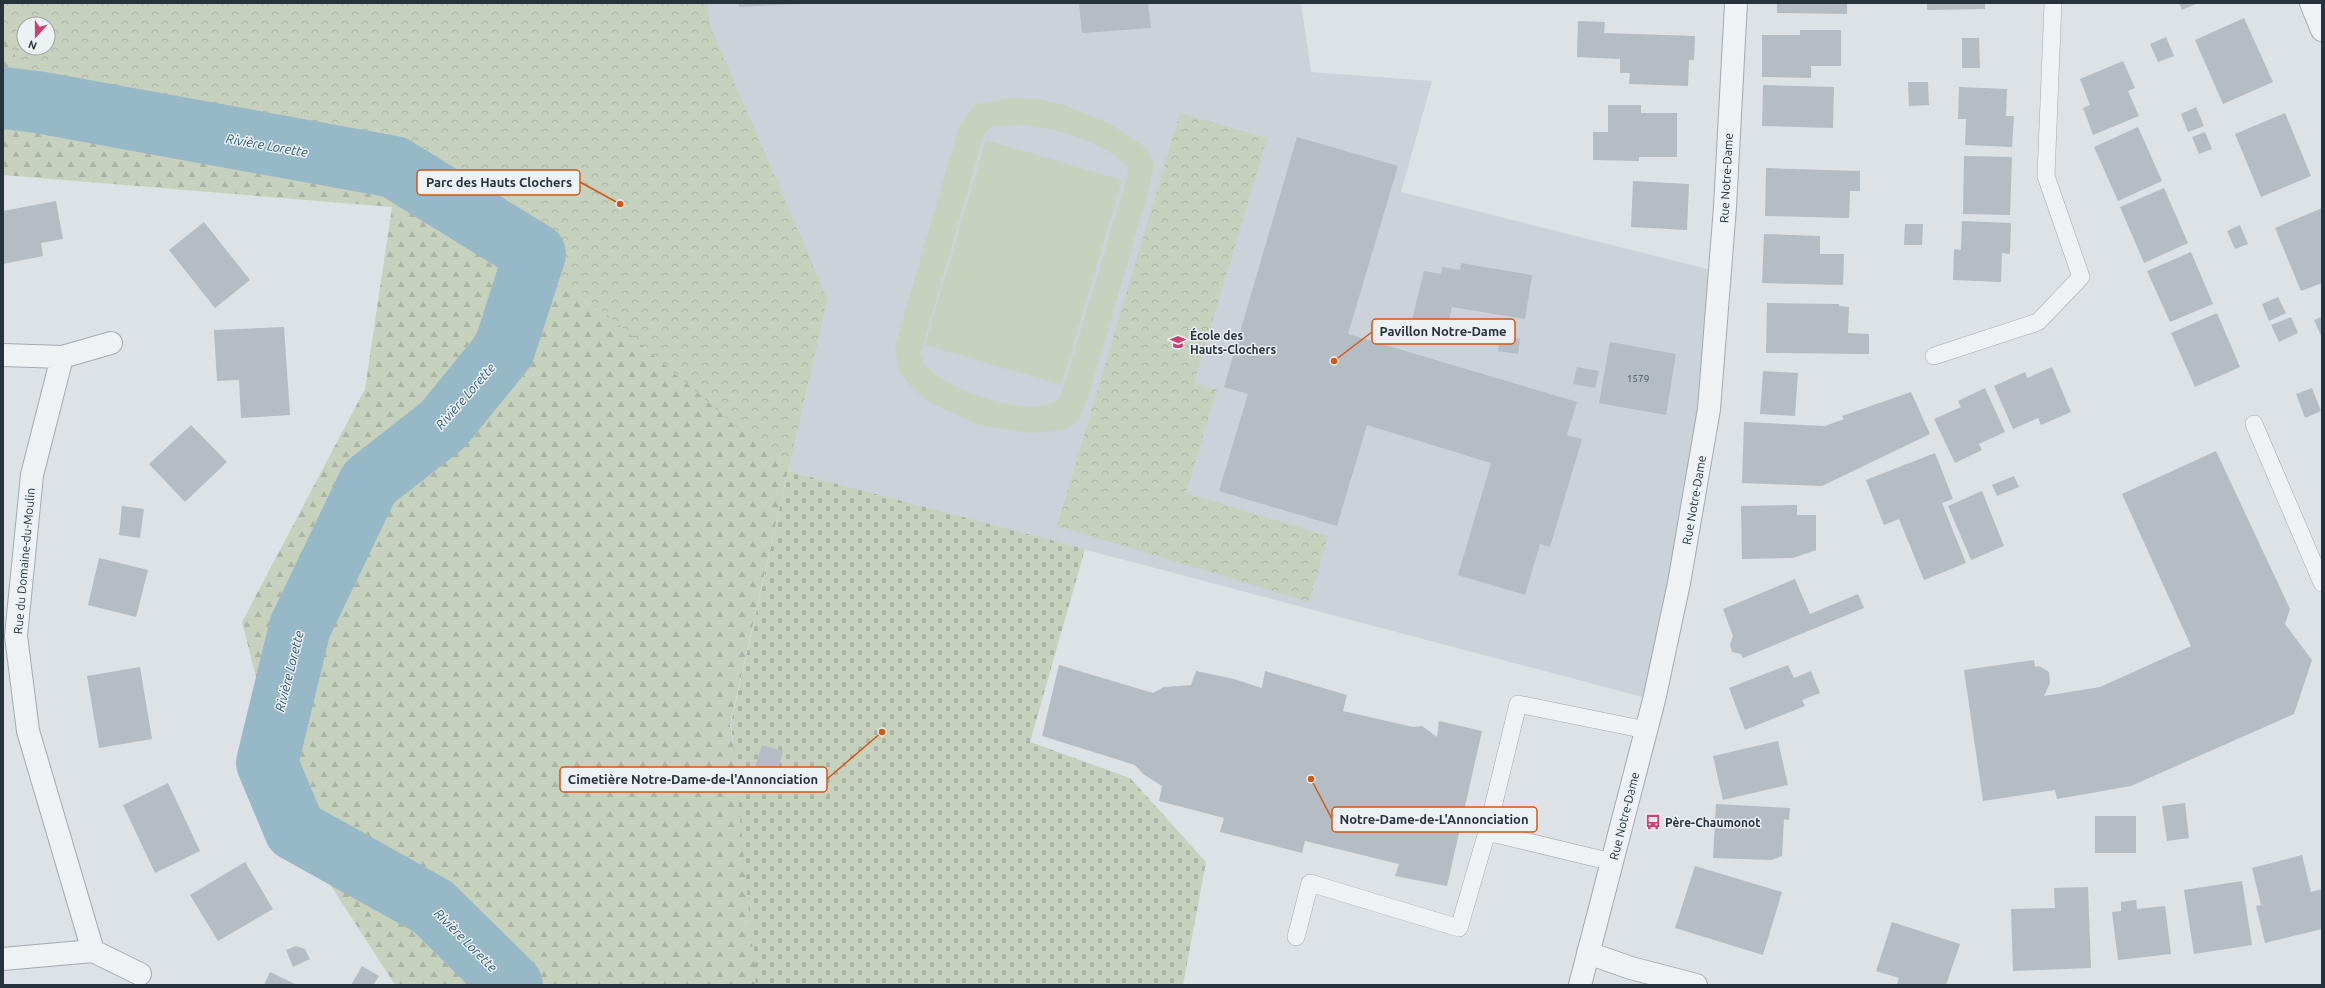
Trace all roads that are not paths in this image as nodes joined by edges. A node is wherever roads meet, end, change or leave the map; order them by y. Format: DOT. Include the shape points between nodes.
graph roads {
  1 [pos="1736,3"];
  2 [pos="2053,3"];
  3 [pos="2310,3"];
  4 [pos="2322,30"];
  5 [pos="111,343"];
  6 [pos="3,355"];
  7 [pos="1934,356"];
  8 [pos="62,357"];
  9 [pos="2254,424"];
  10 [pos="2322,583"];
  11 [pos="1646,730"];
  12 [pos="1487,832"];
  13 [pos="1612,862"];
  14 [pos="1296,937"];
  15 [pos="93,951"];
  16 [pos="1588,953"];
  17 [pos="3,959"];
  18 [pos="140,974"];
  19 [pos="1580,985"];
  20 [pos="1696,985"];
  1 -- 11 [label="street, Rue Notre-Dame" via="1725,208 1709,410 1679,584"];
  2 -- 7 [label="lane" via="2046,176 2081,277 2038,322"];
  3 -- 4 [label="street"];
  5 -- 8 [label="street"];
  6 -- 8 [label="street"];
  8 -- 15 [label="street, Rue du Domaine-du-Moulin" via="32,475 16,636 28,731"];
  9 -- 10 [label="lane"];
  11 -- 12 [label="lane" via="1518,704"];
  11 -- 13 [label="street, Rue Notre-Dame"];
  12 -- 13 [label="lane"];
  12 -- 14 [label="lane" via="1459,928 1310,883"];
  13 -- 16 [label="street, Rue Notre-Dame"];
  15 -- 17 [label="street"];
  15 -- 18 [label="street"];
  16 -- 19 [label="street, Rue Notre-Dame"];
  16 -- 20 [label="street" via="1631,968"];
}
